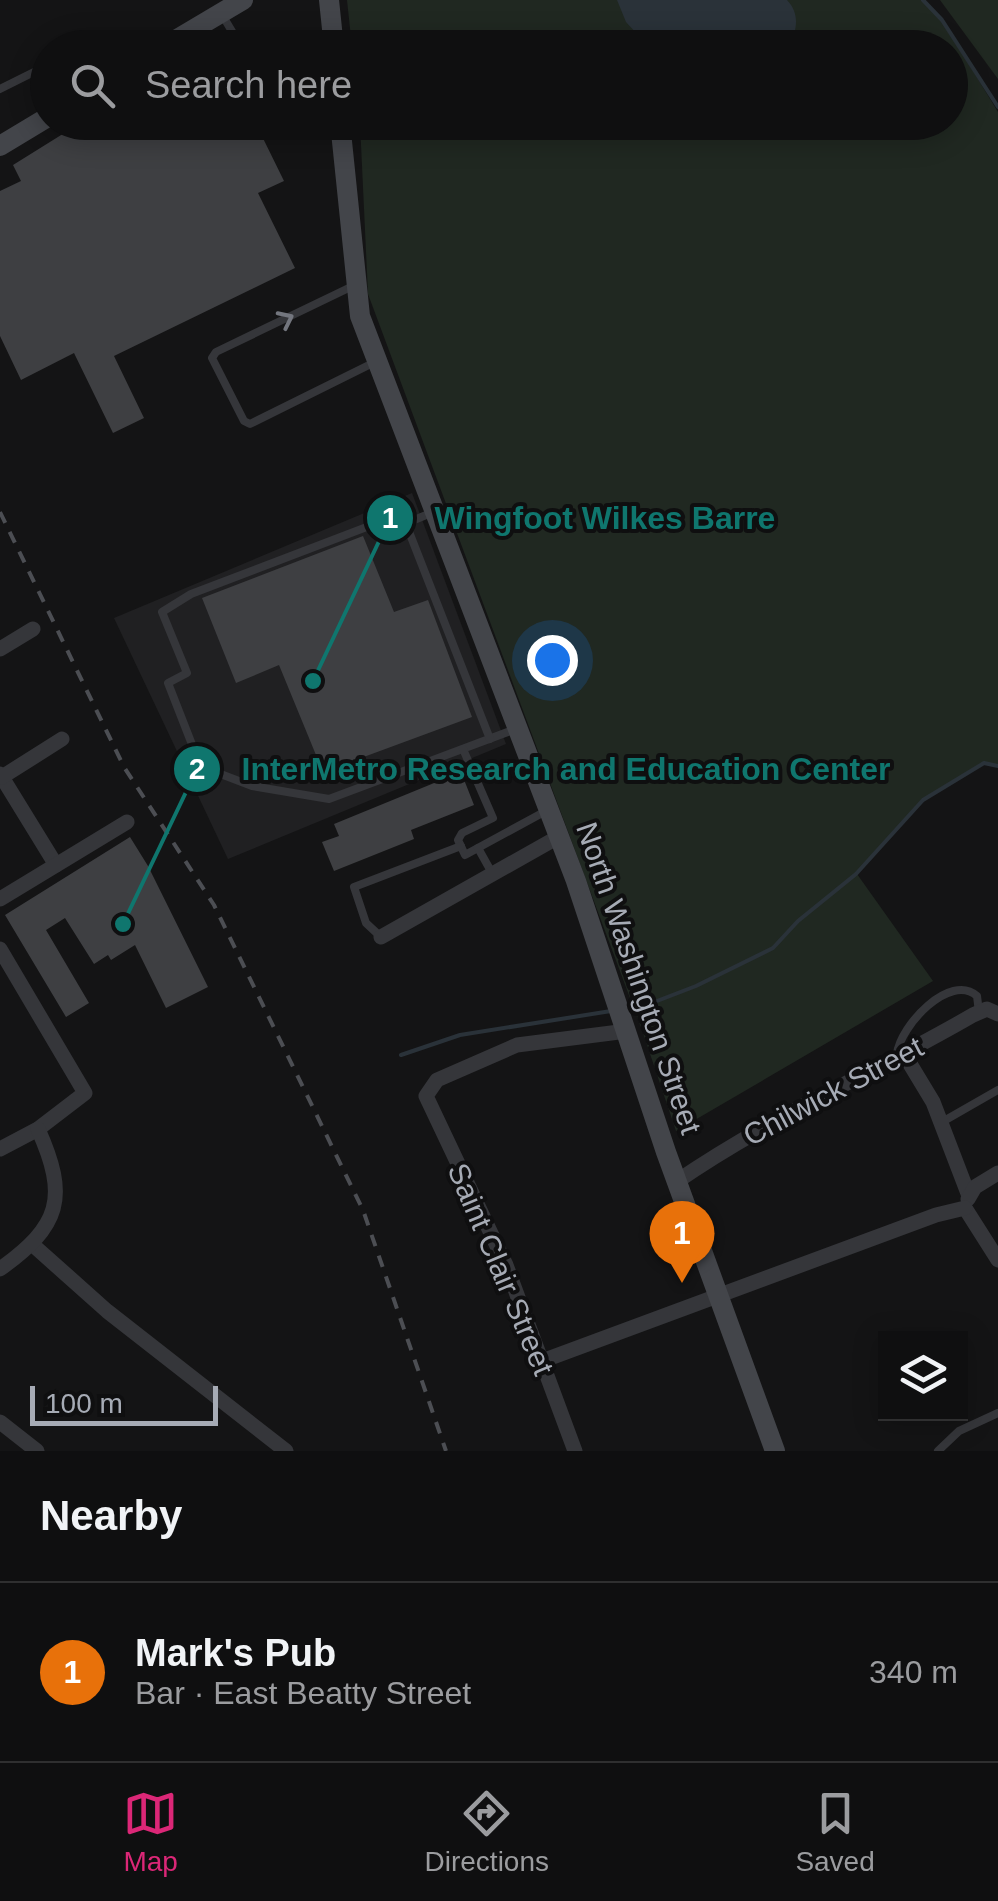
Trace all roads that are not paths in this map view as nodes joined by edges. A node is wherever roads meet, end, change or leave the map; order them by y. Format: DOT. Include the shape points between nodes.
graph roads {
  1 [pos="329,0"];
  2 [pos="228,5"];
  3 [pos="190,30"];
  4 [pos="236,30"];
  5 [pos="332,30"];
  6 [pos="30,74"];
  7 [pos="0,90"];
  8 [pos="30,128"];
  9 [pos="342,140"];
  10 [pos="0,146"];
  11 [pos="355,285"];
  12 [pos="377,362"];
  13 [pos="435,512"];
  14 [pos="406,524"];
  15 [pos="33,629"];
  16 [pos="0,648"];
  17 [pos="518,728"];
  18 [pos="62,739"];
  19 [pos="490,739"];
  20 [pos="463,749"];
  21 [pos="1,776"];
  22 [pos="549,808"];
  23 [pos="126,822"];
  24 [pos="560,836"];
  25 [pos="460,846"];
  26 [pos="478,848"];
  27 [pos="56,865"];
  28 [pos="492,872"];
  29 [pos="0,900"];
  30 [pos="380,937"];
  31 [pos="0,949"];
  32 [pos="990,1012"];
  33 [pos="627,1032"];
  34 [pos="901,1056"];
  35 [pos="998,1090"];
  36 [pos="942,1122"];
  37 [pos="38,1129"];
  38 [pos="0,1149"];
  39 [pos="998,1173"];
  40 [pos="676,1182"];
  41 [pos="967,1202"];
  42 [pos="33,1245"];
  43 [pos="998,1260"];
  44 [pos="0,1269"];
  45 [pos="718,1296"];
  46 [pos="542,1361"];
  47 [pos="998,1413"];
  48 [pos="0,1422"];
  49 [pos="37,1451"];
  50 [pos="286,1451"];
  51 [pos="575,1451"];
  52 [pos="775,1451"];
  53 [pos="938,1451"];
  1 -- 5 [label="street"];
  2 -- 3 [label="street"];
  2 -- 4 [label="lane"];
  6 -- 7 [label="lane"];
  8 -- 10 [label="street"];
  9 -- 11 [label="street, North Washington Street"];
  11 -- 12 [label="street, North Washington Street"];
  12 -- 11 [label="lane, one-way" via="250,424 212,358"];
  12 -- 13 [label="street, North Washington Street"];
  13 -- 14 [label="lane"];
  13 -- 17 [label="street, North Washington Street"];
  14 -- 19 [label="lane"];
  14 -- 20 [label="lane" via="390,530 385,520 191,594 162,612 187,672 168,682 193,747 218,773 252,786 328,799"];
  15 -- 16 [label="street"];
  17 -- 19 [label="lane"];
  17 -- 22 [label="street, North Washington Street"];
  18 -- 21 [label="street"];
  19 -- 20 [label="lane"];
  20 -- 25 [label="lane" via="492,818 462,834"];
  21 -- 27 [label="street"];
  22 -- 24 [label="street, North Washington Street"];
  22 -- 26 [label="lane"];
  23 -- 27 [label="street"];
  24 -- 28 [label="street"];
  24 -- 33 [label="street, North Washington Street"];
  25 -- 26 [label="lane" via="464,855"];
  25 -- 30 [label="lane" via="354,887 366,924"];
  26 -- 28 [label="lane"];
  27 -- 29 [label="street"];
  28 -- 30 [label="street"];
  31 -- 37 [label="street" via="85,1093"];
  32 -- 34 [label="street, Chilwick Street"];
  32 -- 34 [label="lane" via="971,990 943,996 907,1026 898,1043"];
  33 -- 40 [label="street, North Washington Street"];
  33 -- 46 [label="street, Saint Clair Street" via="517,1044 428,1089 426,1100 506,1265"];
  34 -- 36 [label="street"];
  34 -- 40 [label="street, Chilwick Street" via="755,1130"];
  35 -- 36 [label="lane"];
  36 -- 41 [label="street"];
  37 -- 38 [label="street"];
  37 -- 42 [label="street" via="55,1188 46,1227"];
  39 -- 41 [label="street"];
  40 -- 45 [label="street, North Washington Street"];
  41 -- 43 [label="street"];
  41 -- 45 [label="street"];
  42 -- 44 [label="street"];
  42 -- 50 [label="street"];
  45 -- 46 [label="street"];
  45 -- 52 [label="street, North Washington Street"];
  46 -- 51 [label="street, Saint Clair Street"];
  47 -- 53 [label="lane" via="959,1431"];
  48 -- 49 [label="street"];
}
